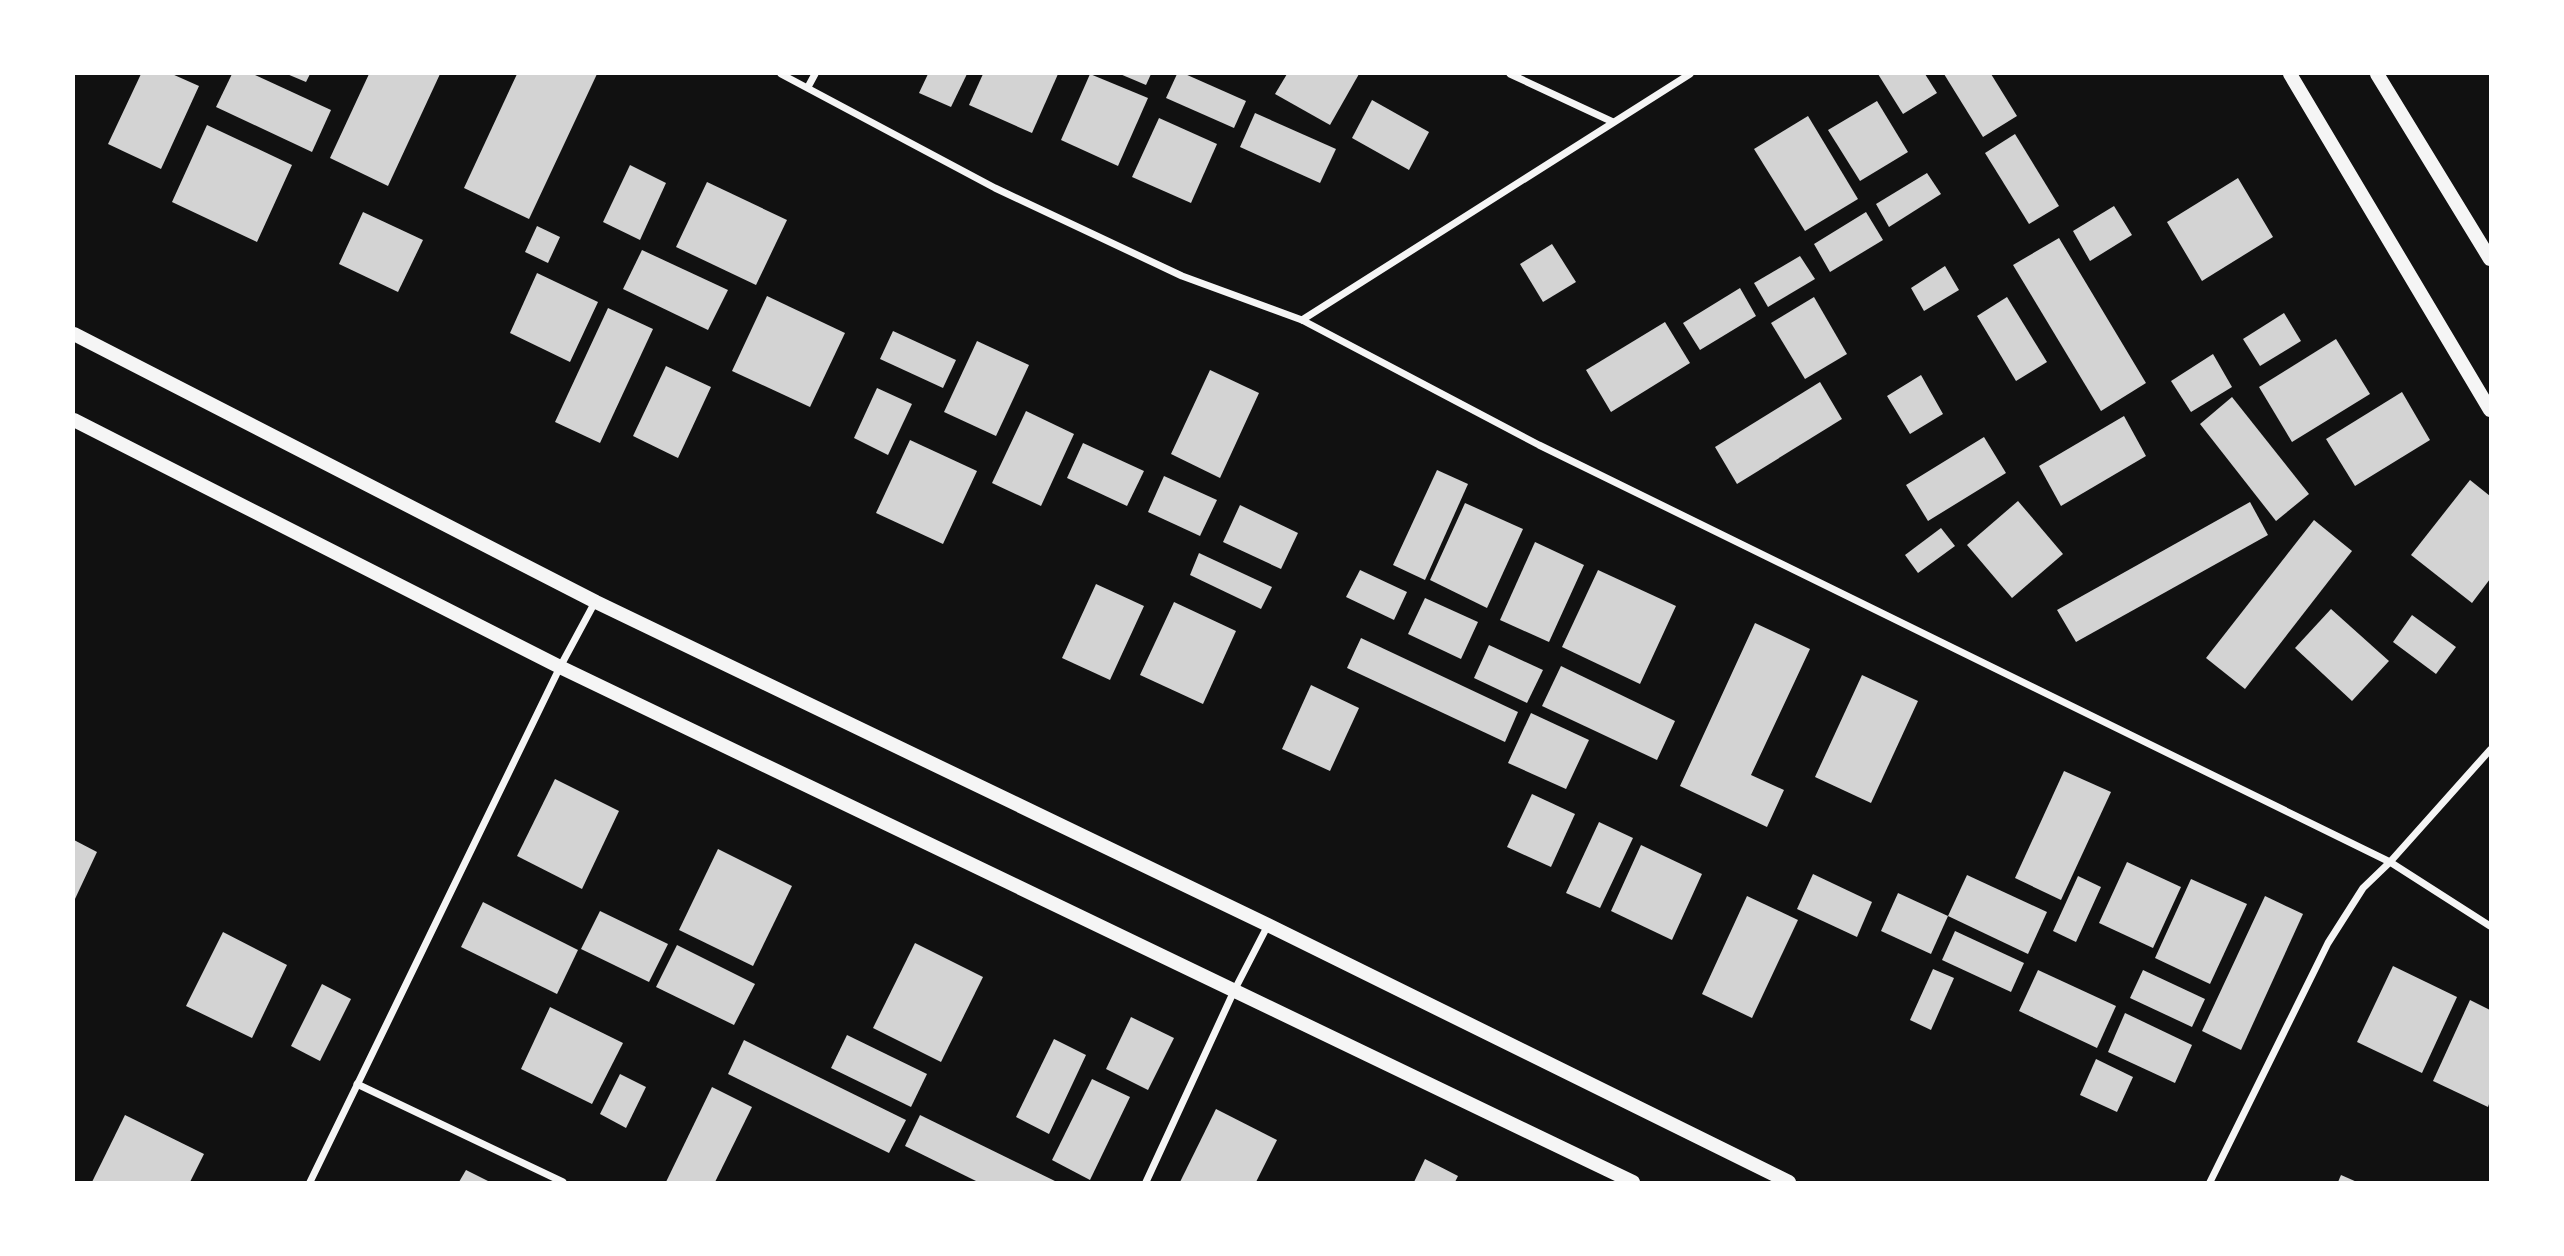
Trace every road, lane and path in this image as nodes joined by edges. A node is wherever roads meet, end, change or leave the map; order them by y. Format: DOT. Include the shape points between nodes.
graph roads {
  1 [pos="781,74"];
  2 [pos="814,74"];
  3 [pos="1510,74"];
  4 [pos="1690,74"];
  5 [pos="2290,74"];
  6 [pos="2377,74"];
  7 [pos="808,87"];
  8 [pos="1613,122"];
  9 [pos="2490,259"];
  10 [pos="1302,320"];
  11 [pos="74,334"];
  12 [pos="2490,410"];
  13 [pos="74,420"];
  14 [pos="596,602"];
  15 [pos="560,667"];
  16 [pos="2490,750"];
  17 [pos="2390,862"];
  18 [pos="1268,925"];
  19 [pos="2490,926"];
  20 [pos="1234,991"];
  21 [pos="357,1084"];
  22 [pos="310,1182"];
  23 [pos="563,1182"];
  24 [pos="1146,1182"];
  25 [pos="1633,1182"];
  26 [pos="1789,1182"];
  27 [pos="2210,1182"];
  1 -- 7 [label="street"];
  2 -- 7 [label="street"];
  3 -- 8 [label="street"];
  4 -- 8 [label="street"];
  5 -- 12 [label="main road"];
  6 -- 9 [label="main road"];
  7 -- 10 [label="street" via="995,188 1182,276"];
  8 -- 10 [label="street"];
  10 -- 17 [label="street" via="1539,445"];
  11 -- 14 [label="main road"];
  13 -- 15 [label="main road"];
  14 -- 15 [label="street"];
  14 -- 18 [label="main road"];
  15 -- 20 [label="main road"];
  15 -- 21 [label="street"];
  16 -- 17 [label="street"];
  17 -- 19 [label="street"];
  17 -- 27 [label="street" via="2363,888 2328,943"];
  18 -- 20 [label="street"];
  18 -- 26 [label="main road"];
  20 -- 24 [label="street"];
  20 -- 25 [label="main road"];
  21 -- 22 [label="street"];
  21 -- 23 [label="street"];
}
